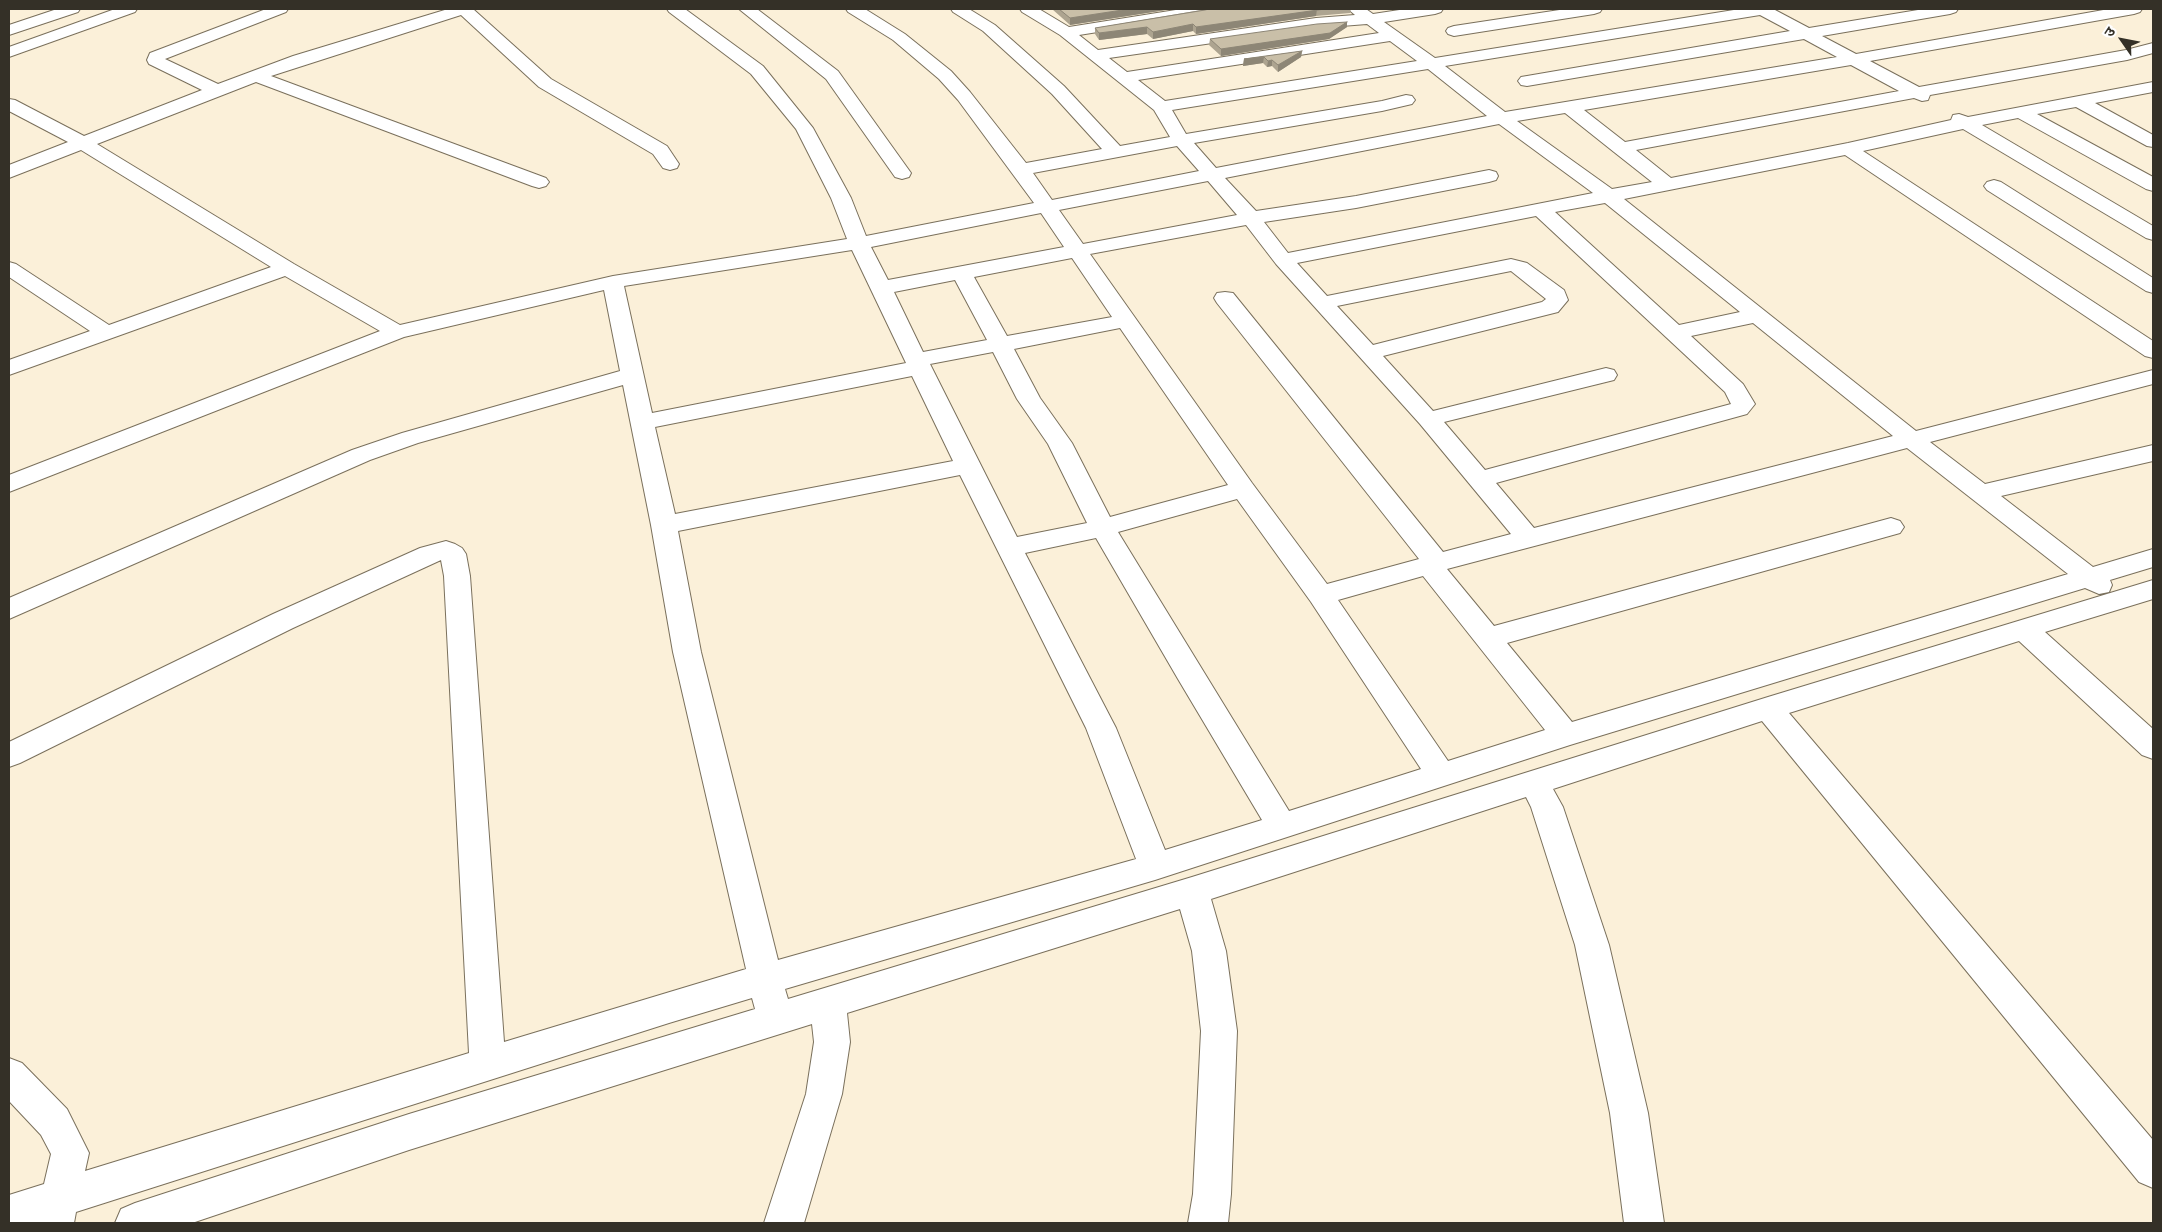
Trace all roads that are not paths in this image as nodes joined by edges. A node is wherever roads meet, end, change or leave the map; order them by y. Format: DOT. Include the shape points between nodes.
graph roads {
  1 [pos="72,9"];
  2 [pos="129,9"];
  3 [pos="280,9"];
  4 [pos="464,9"];
  5 [pos="676,9"];
  6 [pos="747,9"];
  7 [pos="854,9"];
  8 [pos="959,9"];
  9 [pos="1028,9"];
  10 [pos="1204,9"];
  11 [pos="1431,9"];
  12 [pos="1594,9"];
  13 [pos="1764,9"];
  14 [pos="1950,9"];
  15 [pos="2134,9"];
  16 [pos="1296,12"];
  17 [pos="1708,13"];
  18 [pos="1364,14"];
  19 [pos="1316,23"];
  20 [pos="9,30"];
  21 [pos="1454,31"];
  22 [pos="1066,32"];
  23 [pos="1807,34"];
  24 [pos="1235,35"];
  25 [pos="1393,36"];
  26 [pos="2153,48"];
  27 [pos="9,52"];
  28 [pos="1488,54"];
  29 [pos="1095,55"];
  30 [pos="1855,59"];
  31 [pos="1431,64"];
  32 [pos="1371,72"];
  33 [pos="256,76"];
  34 [pos="1125,77"];
  35 [pos="1527,81"];
  36 [pos="2153,87"];
  37 [pos="217,90"];
  38 [pos="1917,94"];
  39 [pos="1406,100"];
  40 [pos="2080,102"];
  41 [pos="10,106"];
  42 [pos="1161,107"];
  43 [pos="1566,108"];
  44 [pos="2020,112"];
  45 [pos="1503,118"];
  46 [pos="1431,120"];
  47 [pos="1965,123"];
  48 [pos="1181,140"];
  49 [pos="81,142"];
  50 [pos="2153,142"];
  51 [pos="1620,148"];
  52 [pos="1848,149"];
  53 [pos="1115,152"];
  54 [pos="670,164"];
  55 [pos="1021,170"];
  56 [pos="9,172"];
  57 [pos="902,174"];
  58 [pos="1212,174"];
  59 [pos="1489,176"];
  60 [pos="539,182"];
  61 [pos="1667,184"];
  62 [pos="1994,186"];
  63 [pos="2153,186"];
  64 [pos="1609,196"];
  65 [pos="1047,208"];
  66 [pos="1541,210"];
  67 [pos="1251,218"];
  68 [pos="2153,234"];
  69 [pos="859,243"];
  70 [pos="1077,250"];
  71 [pos="1283,260"];
  72 [pos="9,268"];
  73 [pos="287,268"];
  74 [pos="960,273"];
  75 [pos="614,282"];
  76 [pos="2153,287"];
  77 [pos="881,288"];
  78 [pos="1225,298"];
  79 [pos="1322,303"];
  80 [pos="1758,315"];
  81 [pos="1126,321"];
  82 [pos="397,332"];
  83 [pos="107,333"];
  84 [pos="1674,333"];
  85 [pos="999,344"];
  86 [pos="2153,351"];
  87 [pos="1368,353"];
  88 [pos="919,364"];
  89 [pos="9,368"];
  90 [pos="633,375"];
  91 [pos="1606,375"];
  92 [pos="2153,377"];
  93 [pos="1428,419"];
  94 [pos="642,422"];
  95 [pos="1911,439"];
  96 [pos="2153,453"];
  97 [pos="968,466"];
  98 [pos="1479,480"];
  99 [pos="9,484"];
  100 [pos="1243,489"];
  101 [pos="1980,493"];
  102 [pos="664,525"];
  103 [pos="1891,527"];
  104 [pos="1103,528"];
  105 [pos="1528,538"];
  106 [pos="1009,547"];
  107 [pos="2153,558"];
  108 [pos="1433,564"];
  109 [pos="2088,577"];
  110 [pos="2153,589"];
  111 [pos="1321,595"];
  112 [pos="2118,600"];
  113 [pos="9,609"];
  114 [pos="2024,629"];
  115 [pos="1488,638"];
  116 [pos="1768,708"];
  117 [pos="1566,735"];
  118 [pos="2153,747"];
  119 [pos="9,755"];
  120 [pos="1472,765"];
  121 [pos="1441,774"];
  122 [pos="1534,782"];
  123 [pos="1493,795"];
  124 [pos="1282,826"];
  125 [pos="1155,867"];
  126 [pos="1192,891"];
  127 [pos="766,979"];
  128 [pos="828,1004"];
  129 [pos="775,1020"];
  130 [pos="488,1064"];
  131 [pos="9,1075"];
  132 [pos="2153,1169"];
  133 [pos="57,1210"];
  134 [pos="9,1214"];
  135 [pos="135,1223"];
  136 [pos="784,1223"];
  137 [pos="1208,1223"];
  138 [pos="1644,1223"];
  1 -- 20 [label="street"];
  2 -- 27 [label="street"];
  3 -- 37 [label="street" via="156,57 160,64"];
  4 -- 33 [label="street" via="356,41"];
  4 -- 54 [label="street" via="545,83 660,150"];
  5 -- 69 [label="street" via="757,70 804,128 841,198"];
  6 -- 57 [label="street" via="832,75"];
  7 -- 55 [label="street" via="899,37 945,75"];
  8 -- 53 [label="street" via="989,28 1058,90"];
  9 -- 22 [label="street"];
  10 -- 22 [label="street"];
  10 -- 24 [label="street"];
  11 -- 18 [label="street"];
  11 -- 21 [label="street"];
  12 -- 21 [label="street"];
  13 -- 17 [label="street"];
  13 -- 23 [label="street"];
  14 -- 23 [label="street"];
  15 -- 30 [label="street"];
  16 -- 19 [label="street"];
  17 -- 28 [label="street"];
  18 -- 19 [label="street"];
  18 -- 25 [label="street"];
  19 -- 24 [label="street"];
  21 -- 28 [label="street"];
  22 -- 29 [label="street"];
  23 -- 30 [label="street"];
  23 -- 35 [label="street"];
  24 -- 29 [label="street"];
  25 -- 31 [label="street"];
  25 -- 34 [label="street"];
  26 -- 38 [label="street"];
  28 -- 31 [label="street"];
  28 -- 35 [label="street"];
  29 -- 34 [label="street"];
  30 -- 38 [label="street"];
  30 -- 43 [label="street"];
  31 -- 32 [label="street"];
  31 -- 45 [label="street"];
  32 -- 39 [label="street"];
  32 -- 42 [label="street"];
  33 -- 37 [label="street"];
  33 -- 60 [label="street"];
  34 -- 42 [label="street"];
  35 -- 43 [label="street"];
  36 -- 40 [label="street"];
  37 -- 49 [label="street"];
  38 -- 47 [label="street"];
  38 -- 51 [label="street"];
  39 -- 46 [label="street"];
  39 -- 48 [label="street"];
  40 -- 44 [label="street"];
  40 -- 50 [label="street"];
  41 -- 49 [label="street"];
  42 -- 48 [label="street"];
  43 -- 45 [label="street"];
  43 -- 51 [label="street"];
  44 -- 47 [label="street"];
  44 -- 63 [label="street"];
  45 -- 46 [label="street"];
  45 -- 64 [label="street"];
  46 -- 58 [label="street"];
  47 -- 52 [label="street"];
  47 -- 68 [label="street"];
  48 -- 53 [label="street"];
  48 -- 58 [label="street"];
  49 -- 56 [label="street"];
  49 -- 73 [label="street"];
  51 -- 61 [label="street"];
  52 -- 61 [label="street"];
  52 -- 86 [label="street"];
  53 -- 55 [label="street"];
  55 -- 65 [label="street"];
  58 -- 65 [label="street"];
  58 -- 67 [label="street"];
  59 -- 67 [label="street"];
  61 -- 64 [label="street"];
  62 -- 76 [label="street"];
  64 -- 66 [label="street"];
  64 -- 80 [label="street"];
  65 -- 69 [label="street"];
  65 -- 70 [label="street"];
  66 -- 71 [label="street"];
  66 -- 84 [label="street"];
  67 -- 70 [label="street"];
  67 -- 71 [label="street"];
  69 -- 75 [label="street"];
  69 -- 77 [label="street"];
  70 -- 74 [label="street"];
  70 -- 81 [label="street"];
  71 -- 79 [label="street"];
  72 -- 83 [label="street"];
  73 -- 82 [label="street"];
  73 -- 83 [label="street"];
  74 -- 77 [label="street"];
  74 -- 85 [label="street"];
  75 -- 82 [label="street"];
  75 -- 90 [label="street"];
  77 -- 88 [label="street"];
  78 -- 108 [label="street"];
  79 -- 87 [label="street"];
  79 -- 87 [label="street" via="1511,265 1520,267 1556,295 1550,307"];
  80 -- 84 [label="street"];
  80 -- 95 [label="street"];
  81 -- 85 [label="street"];
  81 -- 100 [label="street"];
  82 -- 99 [label="street"];
  83 -- 89 [label="street"];
  84 -- 98 [label="street" via="1735,389 1743,404 1739,409"];
  85 -- 88 [label="street"];
  85 -- 104 [label="street" via="1029,399 1060,443"];
  87 -- 93 [label="street"];
  88 -- 94 [label="street"];
  88 -- 97 [label="street"];
  90 -- 94 [label="street"];
  90 -- 113 [label="street" via="361,455"];
  91 -- 93 [label="street"];
  92 -- 95 [label="street"];
  93 -- 98 [label="street"];
  94 -- 102 [label="street"];
  95 -- 101 [label="street"];
  95 -- 105 [label="street"];
  96 -- 101 [label="street"];
  97 -- 102 [label="street"];
  97 -- 106 [label="street"];
  98 -- 105 [label="street"];
  100 -- 104 [label="street"];
  100 -- 111 [label="street"];
  101 -- 109 [label="street"];
  102 -- 127 [label="street" via="687,652"];
  103 -- 115 [label="street"];
  104 -- 106 [label="street"];
  104 -- 124 [label="street"];
  105 -- 108 [label="street"];
  106 -- 125 [label="street" via="1101,728"];
  107 -- 109 [label="street"];
  108 -- 111 [label="street"];
  108 -- 115 [label="street"];
  109 -- 112 [label="street"];
  109 -- 117 [label="street"];
  110 -- 112 [label="street"];
  111 -- 121 [label="street"];
  112 -- 114 [label="street"];
  114 -- 116 [label="street"];
  114 -- 118 [label="street"];
  115 -- 117 [label="street"];
  116 -- 122 [label="street"];
  116 -- 132 [label="street"];
  117 -- 120 [label="street"];
  119 -- 130 [label="street" via="429,554 446,550 453,554"];
  120 -- 121 [label="street"];
  120 -- 123 [label="street"];
  121 -- 124 [label="street"];
  122 -- 123 [label="street"];
  122 -- 138 [label="street" via="1548,807 1592,944 1629,1113"];
  123 -- 126 [label="street"];
  124 -- 125 [label="street"];
  125 -- 127 [label="street"];
  126 -- 128 [label="street"];
  126 -- 137 [label="street" via="1209,951 1218,1032"];
  127 -- 129 [label="street"];
  127 -- 130 [label="street"];
  128 -- 129 [label="street"];
  128 -- 136 [label="street" via="832,1042 824,1094"];
  129 -- 135 [label="street" via="409,1132"];
  130 -- 133 [label="street"];
  131 -- 133 [label="street" via="54,1122 70,1153"];
  133 -- 134 [label="street"];
}
